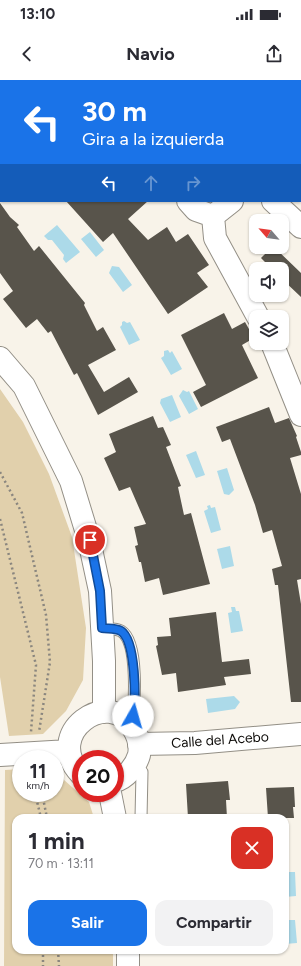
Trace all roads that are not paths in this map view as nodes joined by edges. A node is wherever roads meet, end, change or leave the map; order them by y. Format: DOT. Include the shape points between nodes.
graph roads {
  1 [pos="189,202"];
  2 [pos="231,202"];
  3 [pos="274,202"];
  4 [pos="213,216"];
  5 [pos="301,227"];
  6 [pos="254,310"];
  7 [pos="275,350"];
  8 [pos="0,358"];
  9 [pos="301,415"];
  10 [pos="102,628"];
  11 [pos="104,712"];
  12 [pos="135,734"];
  13 [pos="301,734"];
  14 [pos="69,751"];
  15 [pos="0,755"];
  16 [pos="72,758"];
  17 [pos="135,765"];
  18 [pos="124,776"];
  19 [pos="112,802"];
  20 [pos="114,814"];
  21 [pos="140,814"];
  22 [pos="128,954"];
  23 [pos="128,966"];
  1 -- 4 [label="street" via="196,210"];
  2 -- 4 [label="street"];
  3 -- 5 [label="street"];
  4 -- 6 [label="street" via="215,238"];
  7 -- 9 [label="street"];
  8 -- 10 [label="street" via="24,386 71,481 90,540 100,591"];
  10 -- 11 [label="street"];
  10 -- 12 [label="lane" via="122,632 127,640 136,688"];
  11 -- 12 [label="street" via="124,718"];
  11 -- 14 [label="street" via="88,716 75,727"];
  12 -- 13 [label="street, Calle del Acebo" via="195,743"];
  12 -- 17 [label="street" via="139,755"];
  14 -- 15 [label="street"];
  14 -- 16 [label="street"];
  17 -- 18 [label="street"];
  17 -- 21 [label="lane" via="142,772"];
  19 -- 20 [label="street"];
  22 -- 23 [label="street"];
}
